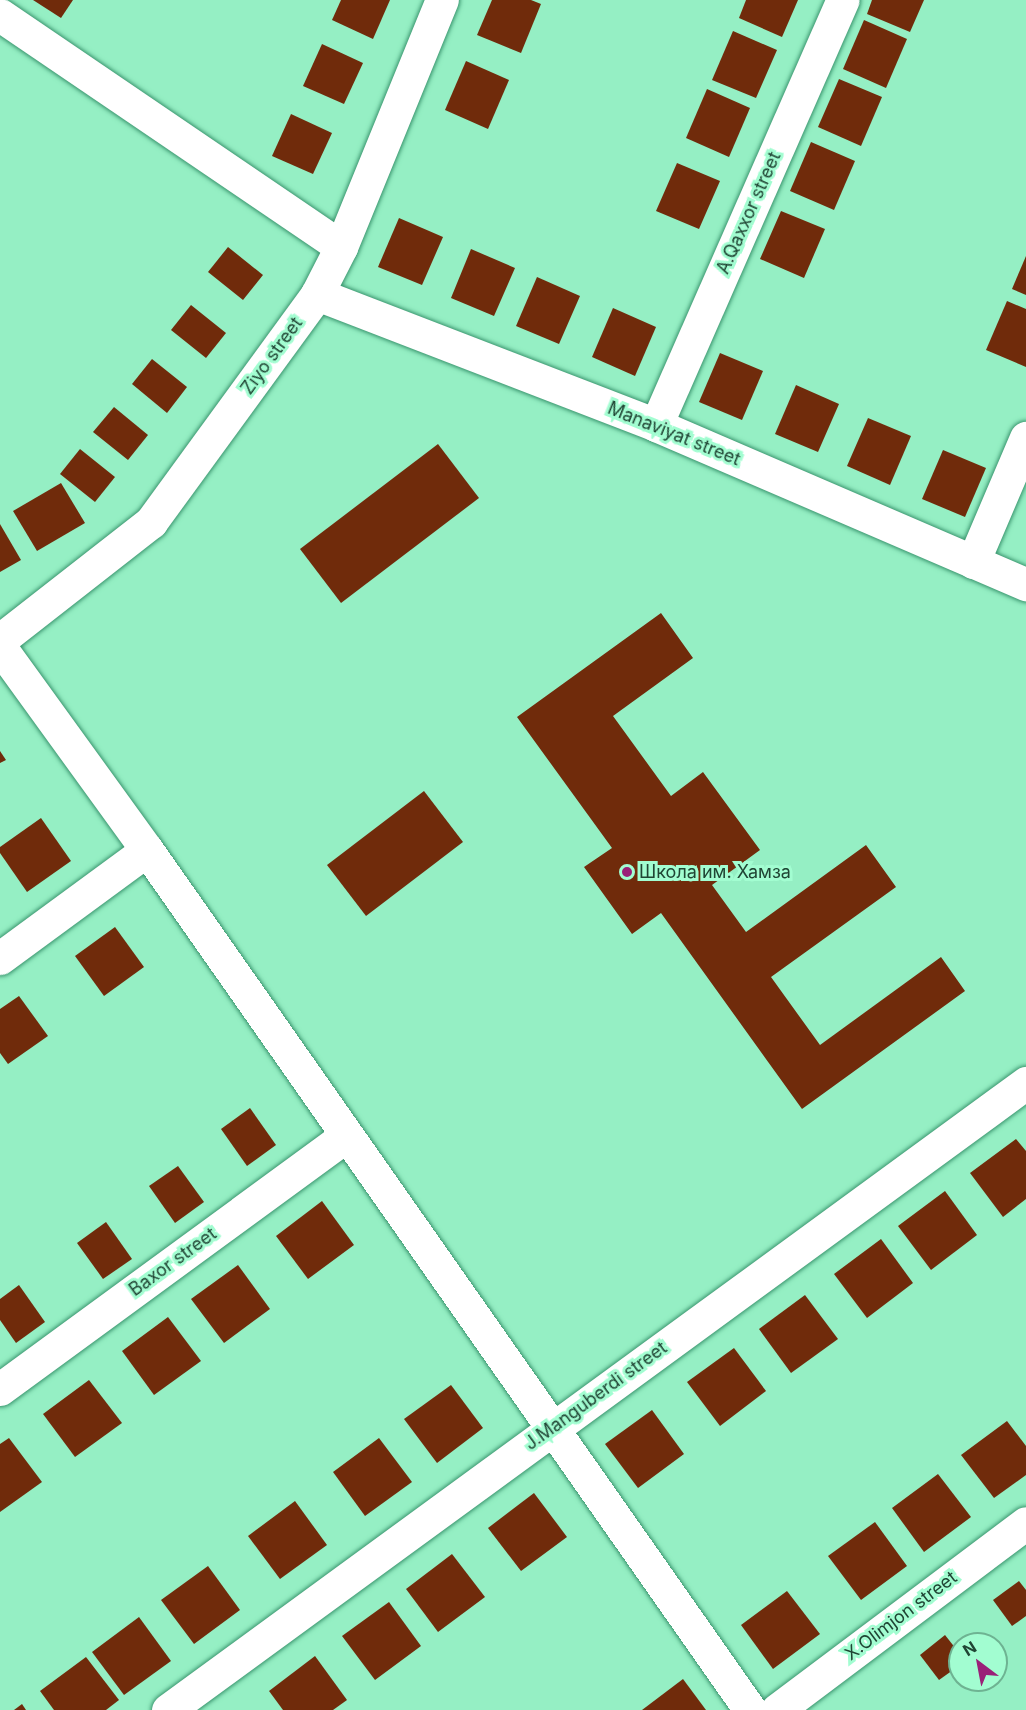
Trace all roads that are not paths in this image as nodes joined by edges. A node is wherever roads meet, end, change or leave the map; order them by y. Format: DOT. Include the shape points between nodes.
graph roads {
  1 [pos="442,0"];
  2 [pos="843,0"];
  3 [pos="0,15"];
  4 [pos="341,248"];
  5 [pos="317,294"];
  6 [pos="656,426"];
  7 [pos="1026,438"];
  8 [pos="973,562"];
  9 [pos="1026,585"];
  10 [pos="0,640"];
  11 [pos="0,647"];
  12 [pos="147,850"];
  13 [pos="0,958"];
  14 [pos="1026,1083"];
  15 [pos="346,1136"];
  16 [pos="0,1389"];
  17 [pos="551,1429"];
  18 [pos="1026,1523"];
  19 [pos="168,1710"];
  20 [pos="750,1710"];
  21 [pos="777,1710"];
  1 -- 4 [label="street, Ziyo street"];
  2 -- 6 [label="street, A.Qaxxor street"];
  3 -- 4 [label="street"];
  4 -- 5 [label="street, Ziyo street"];
  5 -- 6 [label="street, Manaviyat street"];
  5 -- 10 [label="street, Ziyo street" via="151,522"];
  6 -- 8 [label="street, Manaviyat street"];
  7 -- 8 [label="street"];
  8 -- 9 [label="street, Manaviyat street"];
  11 -- 12 [label="street"];
  12 -- 13 [label="street"];
  12 -- 15 [label="street"];
  14 -- 17 [label="street, J.Manguberdi street"];
  15 -- 16 [label="street, Baxor street"];
  15 -- 17 [label="street"];
  17 -- 19 [label="street, J.Manguberdi street"];
  17 -- 20 [label="street"];
  18 -- 21 [label="street, X.Olimjon street"];
}
